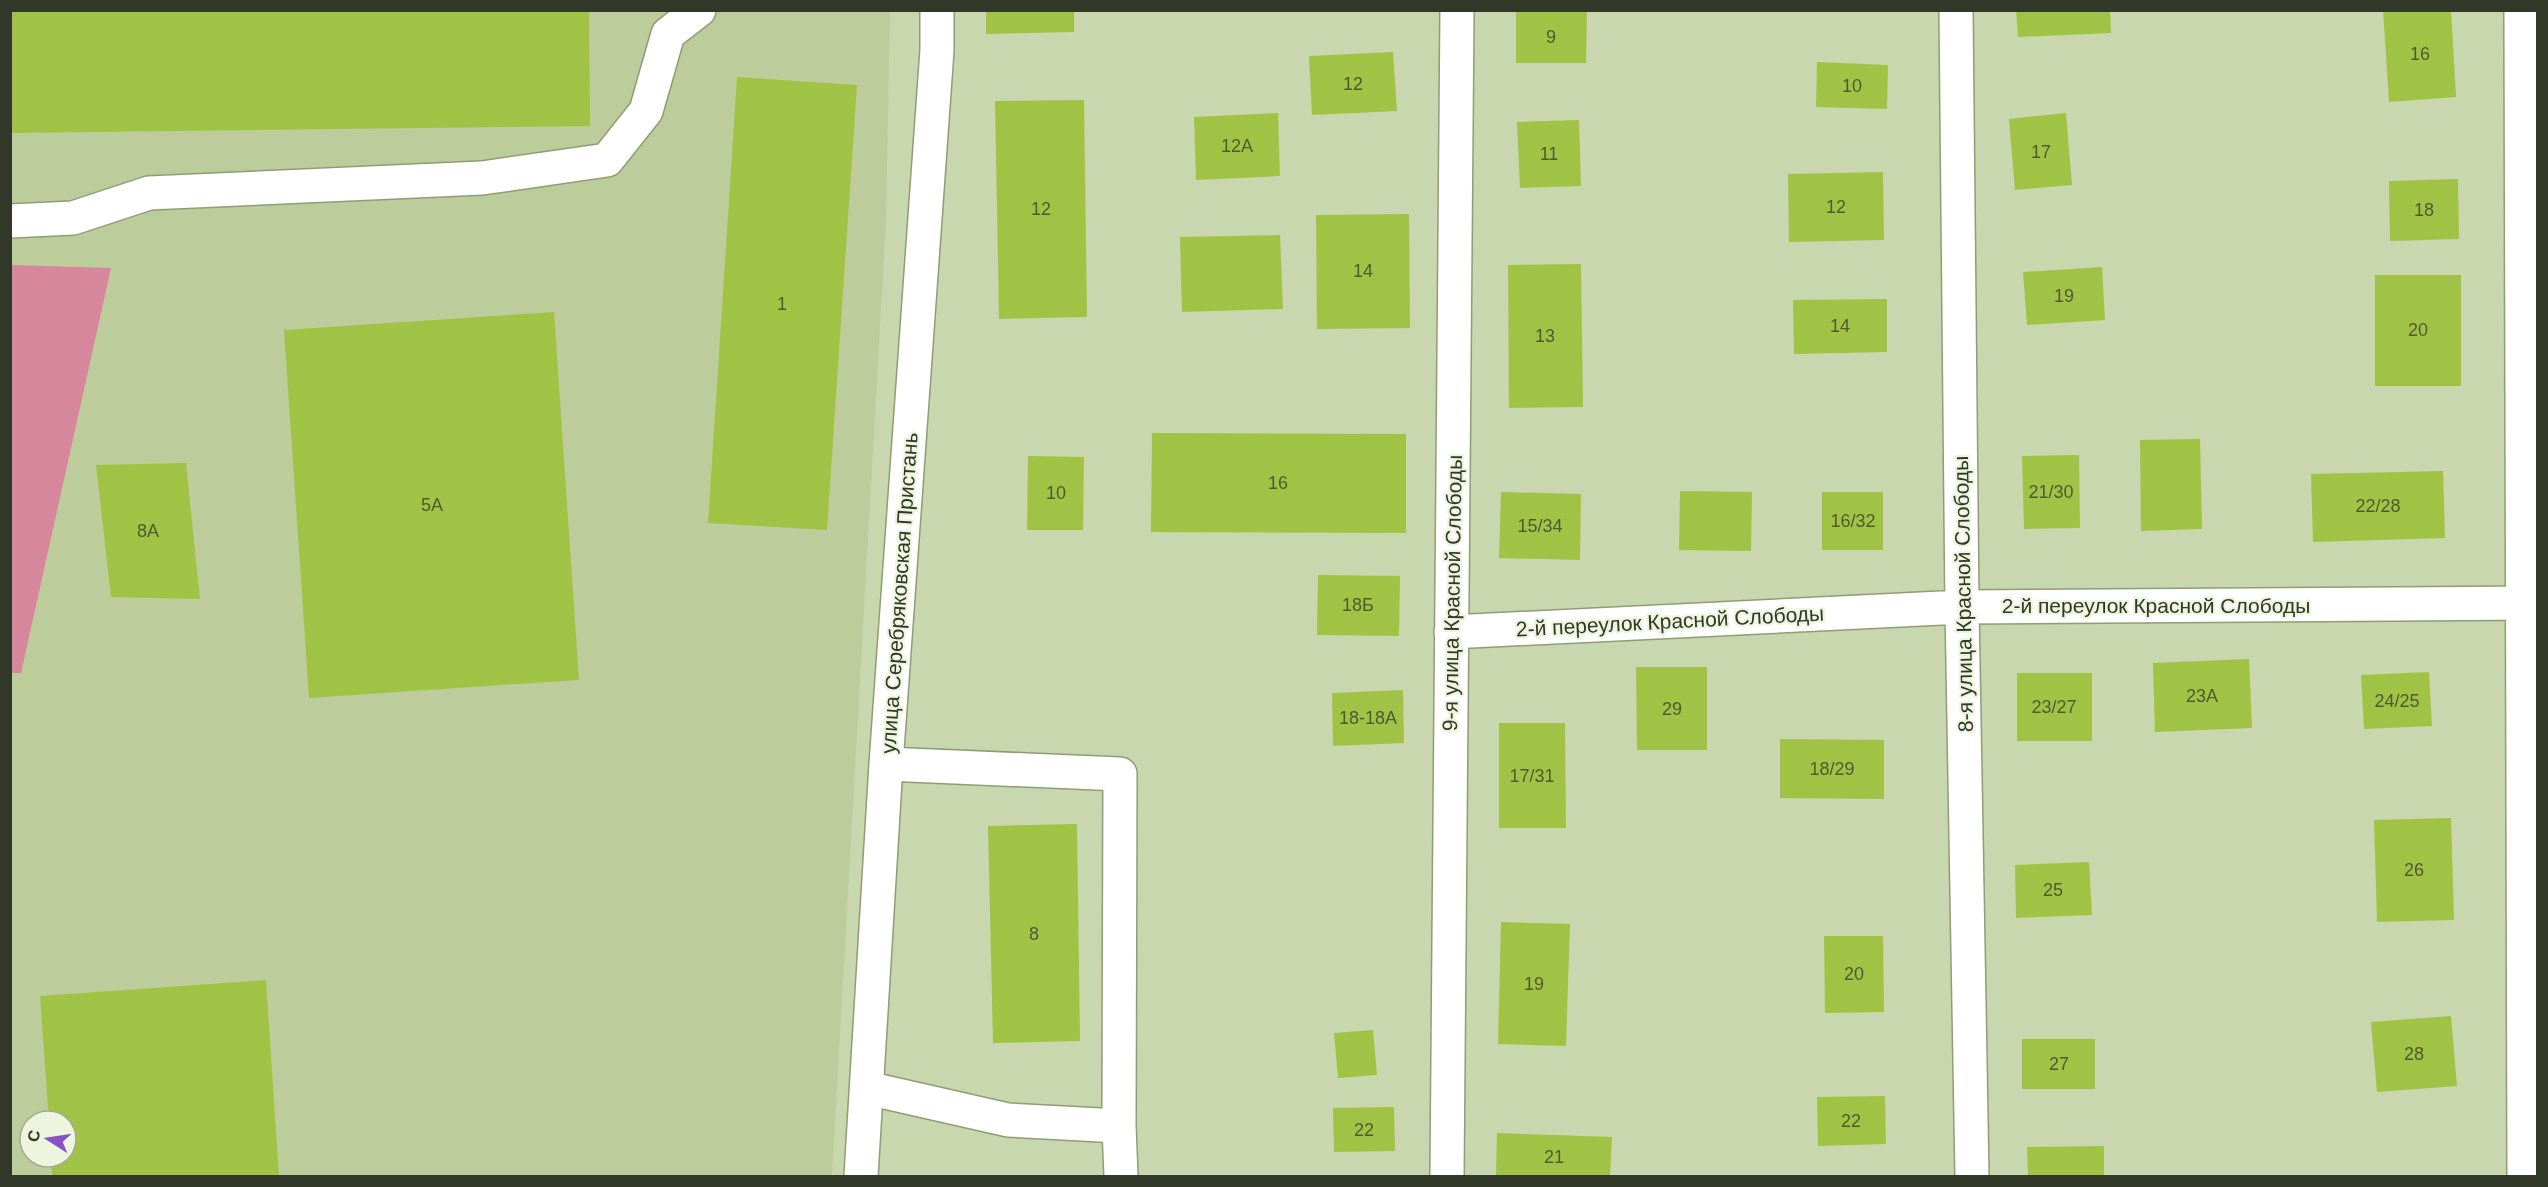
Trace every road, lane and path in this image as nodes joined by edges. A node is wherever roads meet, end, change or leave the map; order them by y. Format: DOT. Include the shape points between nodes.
graph roads {
  1 [pos="699,10"];
  2 [pos="937,10"];
  3 [pos="1457,10"];
  4 [pos="1956,10"];
  5 [pos="2520,10"];
  6 [pos="10,221"];
  7 [pos="2530,603"];
  8 [pos="1962,606"];
  9 [pos="1451,632"];
  10 [pos="886,764"];
  11 [pos="2530,810"];
  12 [pos="867,1088"];
  13 [pos="1119,1126"];
  14 [pos="861,1176"];
  15 [pos="1121,1176"];
  16 [pos="1447,1176"];
  17 [pos="1972,1176"];
  18 [pos="2524,1176"];
  1 -- 6 [label="street" via="668,34 646,111 607,160 482,178 149,193 73,218"];
  2 -- 10 [label="street, улица Серебряковская Пристань"];
  3 -- 9 [label="street, 9-я улица Красной Слободы"];
  4 -- 8 [label="street, 8-я улица Красной Слободы"];
  5 -- 7 [label="street"];
  7 -- 8 [label="street, 2-й переулок Красной Слободы"];
  7 -- 11 [label="street"];
  8 -- 9 [label="street, 2-й переулок Красной Слободы"];
  8 -- 17 [label="street, 8-я улица Красной Слободы"];
  9 -- 16 [label="street, 9-я улица Красной Слободы"];
  10 -- 12 [label="street, улица Серебряковская Пристань"];
  10 -- 13 [label="street" via="1120,774"];
  11 -- 18 [label="street"];
  12 -- 13 [label="street" via="1008,1120"];
  12 -- 14 [label="street, улица Серебряковская Пристань"];
  13 -- 15 [label="street"];
}
